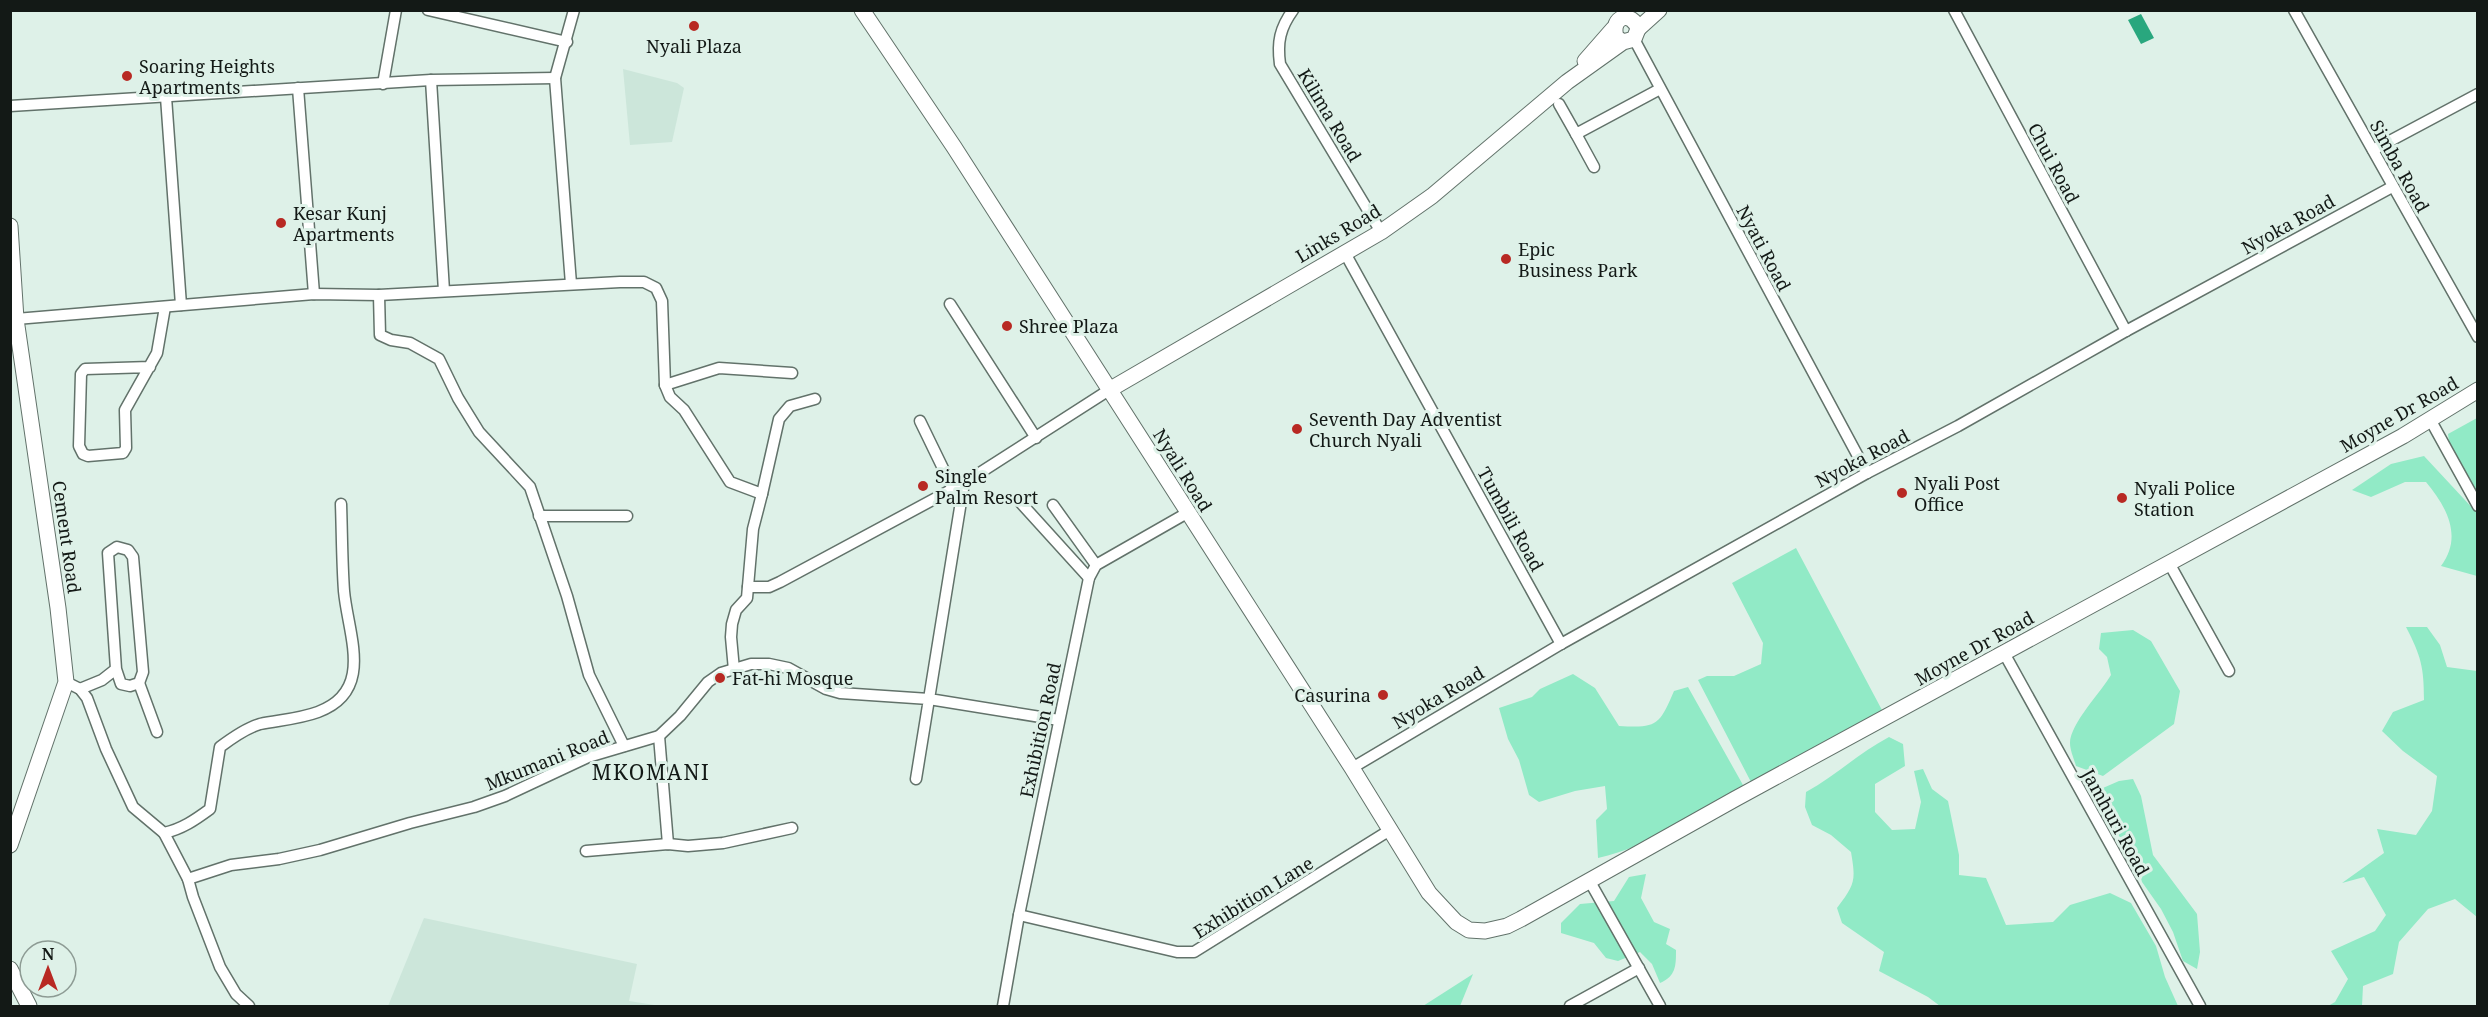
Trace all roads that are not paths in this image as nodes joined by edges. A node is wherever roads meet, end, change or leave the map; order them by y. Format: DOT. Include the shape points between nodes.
graph roads {
  1 [pos="396,10"];
  2 [pos="428,10"];
  3 [pos="574,10"];
  4 [pos="862,10"];
  5 [pos="1293,10"];
  6 [pos="1659,10"];
  7 [pos="1954,10"];
  8 [pos="2294,10"];
  9 [pos="1628,24"];
  10 [pos="567,42"];
  11 [pos="555,78"];
  12 [pos="431,80"];
  13 [pos="383,84"];
  14 [pos="298,88"];
  15 [pos="1660,89"];
  16 [pos="2478,94"];
  17 [pos="166,97"];
  18 [pos="1559,104"];
  19 [pos="10,106"];
  20 [pos="1576,134"];
  21 [pos="2373,150"];
  22 [pos="1594,167"];
  23 [pos="2392,186"];
  24 [pos="10,226"];
  25 [pos="1381,232"];
  26 [pos="1345,253"];
  27 [pos="571,284"];
  28 [pos="444,291"];
  29 [pos="314,294"];
  30 [pos="379,295"];
  31 [pos="950,304"];
  32 [pos="181,305"];
  33 [pos="165,307"];
  34 [pos="16,319"];
  35 [pos="2126,331"];
  36 [pos="2478,337"];
  37 [pos="150,367"];
  38 [pos="792,373"];
  39 [pos="665,385"];
  40 [pos="1109,390"];
  41 [pos="2478,390"];
  42 [pos="815,399"];
  43 [pos="920,421"];
  44 [pos="2431,421"];
  45 [pos="1036,438"];
  46 [pos="1867,473"];
  47 [pos="964,483"];
  48 [pos="953,489"];
  49 [pos="762,494"];
  50 [pos="1020,502"];
  51 [pos="341,504"];
  52 [pos="1053,505"];
  53 [pos="2478,506"];
  54 [pos="1187,513"];
  55 [pos="539,516"];
  56 [pos="627,516"];
  57 [pos="2169,563"];
  58 [pos="1096,565"];
  59 [pos="1089,578"];
  60 [pos="748,587"];
  61 [pos="1561,644"];
  62 [pos="2004,653"];
  63 [pos="116,669"];
  64 [pos="734,670"];
  65 [pos="2229,672"];
  66 [pos="66,682"];
  67 [pos="139,683"];
  68 [pos="80,689"];
  69 [pos="928,699"];
  70 [pos="1059,720"];
  71 [pos="157,732"];
  72 [pos="659,736"];
  73 [pos="624,746"];
  74 [pos="1352,768"];
  75 [pos="916,779"];
  76 [pos="792,828"];
  77 [pos="1390,830"];
  78 [pos="164,833"];
  79 [pos="668,844"];
  80 [pos="10,845"];
  81 [pos="586,851"];
  82 [pos="188,879"];
  83 [pos="1589,880"];
  84 [pos="1018,915"];
  85 [pos="1485,931"];
  86 [pos="1639,968"];
  87 [pos="10,969"];
  88 [pos="29,1006"];
  89 [pos="249,1006"];
  90 [pos="1003,1006"];
  91 [pos="1570,1006"];
  92 [pos="1660,1006"];
  93 [pos="2200,1006"];
  1 -- 13 [label="street"];
  2 -- 10 [label="street"];
  3 -- 10 [label="street"];
  4 -- 40 [label="main road, Nyali Road"];
  5 -- 25 [label="street, Kilima Road" via="1278,42 1280,63"];
  6 -- 9 [label="main road, Links Road"];
  7 -- 35 [label="street, Chui Road"];
  8 -- 21 [label="street, Simba Road"];
  9 -- 15 [label="street, Nyati Road"];
  9 -- 25 [label="main road, Links Road" via="1567,82 1432,196"];
  10 -- 11 [label="street"];
  11 -- 12 [label="street"];
  11 -- 27 [label="street"];
  12 -- 13 [label="street"];
  12 -- 28 [label="street"];
  13 -- 14 [label="street"];
  14 -- 17 [label="street"];
  14 -- 29 [label="street"];
  15 -- 20 [label="street"];
  15 -- 46 [label="street, Nyati Road"];
  16 -- 21 [label="street"];
  17 -- 19 [label="street"];
  17 -- 32 [label="street"];
  18 -- 20 [label="street"];
  20 -- 22 [label="street"];
  21 -- 23 [label="street, Simba Road"];
  23 -- 35 [label="street, Nyoka Road"];
  23 -- 36 [label="street, Simba Road"];
  24 -- 34 [label="main road, Cement Road"];
  25 -- 26 [label="main road, Links Road"];
  26 -- 40 [label="main road, Links Road"];
  26 -- 61 [label="street, Tumbili Road"];
  27 -- 28 [label="street"];
  27 -- 39 [label="street" via="644,282 656,288 662,301"];
  28 -- 30 [label="street"];
  29 -- 30 [label="street"];
  29 -- 32 [label="street"];
  30 -- 55 [label="street" via="380,335 439,358 479,432 530,487"];
  31 -- 45 [label="street"];
  32 -- 33 [label="street"];
  33 -- 34 [label="street"];
  33 -- 37 [label="street" via="157,353"];
  34 -- 66 [label="main road, Cement Road"];
  35 -- 46 [label="street, Nyoka Road"];
  37 -- 37 [label="street" via="125,410 127,444 123,453 83,454 79,446 81,374 85,369"];
  38 -- 39 [label="street" via="719,368"];
  39 -- 49 [label="street" via="730,483"];
  40 -- 45 [label="street"];
  40 -- 54 [label="main road, Nyali Road"];
  41 -- 44 [label="main road, Moyne Dr Road"];
  42 -- 49 [label="street" via="790,406 778,419"];
  43 -- 48 [label="street"];
  44 -- 53 [label="street"];
  44 -- 57 [label="main road, Moyne Dr Road"];
  45 -- 47 [label="street"];
  46 -- 61 [label="street, Nyoka Road"];
  47 -- 48 [label="street"];
  47 -- 69 [label="street"];
  48 -- 60 [label="street" via="780,582 769,587"];
  49 -- 60 [label="street" via="753,529"];
  50 -- 59 [label="street"];
  51 -- 78 [label="street" via="345,594 354,657 352,679 342,698 321,711 258,725 232,737 220,747 210,809 178,830"];
  52 -- 58 [label="street"];
  54 -- 58 [label="street"];
  54 -- 74 [label="main road, Nyali Road"];
  55 -- 56 [label="street"];
  55 -- 73 [label="street" via="589,675"];
  57 -- 62 [label="main road, Moyne Dr Road"];
  57 -- 65 [label="street"];
  58 -- 59 [label="street, Exhibition Road"];
  59 -- 70 [label="street, Exhibition Road"];
  60 -- 64 [label="street" via="747,598 736,610 732,624"];
  61 -- 74 [label="street, Nyoka Road"];
  62 -- 83 [label="main road, Moyne Dr Road"];
  62 -- 93 [label="street, Jamhuri Road"];
  63 -- 67 [label="street" via="121,684"];
  63 -- 67 [label="street" via="108,553 117,547 128,550 133,557 143,672"];
  63 -- 68 [label="street"];
  64 -- 69 [label="street, Mkumani Road" via="751,664 769,664 788,668 840,693"];
  64 -- 72 [label="street, Mkumani Road" via="708,682"];
  66 -- 68 [label="street"];
  66 -- 80 [label="main road, Cement Road"];
  67 -- 71 [label="street"];
  68 -- 78 [label="street" via="133,807"];
  69 -- 70 [label="street, Mkumani Road"];
  69 -- 75 [label="street"];
  70 -- 84 [label="street, Exhibition Road"];
  72 -- 73 [label="street, Mkumani Road"];
  72 -- 79 [label="street"];
  73 -- 82 [label="street, Mkumani Road" via="588,757 474,807 320,850 231,865"];
  74 -- 77 [label="main road, Nyali Road"];
  76 -- 79 [label="street" via="723,843"];
  77 -- 84 [label="street, Exhibition Lane" via="1194,952 1177,952"];
  77 -- 85 [label="main road, Nyali Road" via="1443,910 1469,930"];
  78 -- 82 [label="street"];
  79 -- 81 [label="street"];
  82 -- 89 [label="street" via="220,967 236,994"];
  83 -- 85 [label="main road, Moyne Dr Road" via="1507,926"];
  83 -- 86 [label="street"];
  84 -- 90 [label="street, Exhibition Road"];
  86 -- 91 [label="street"];
  86 -- 92 [label="street"];
  87 -- 88 [label="main road"];
}
